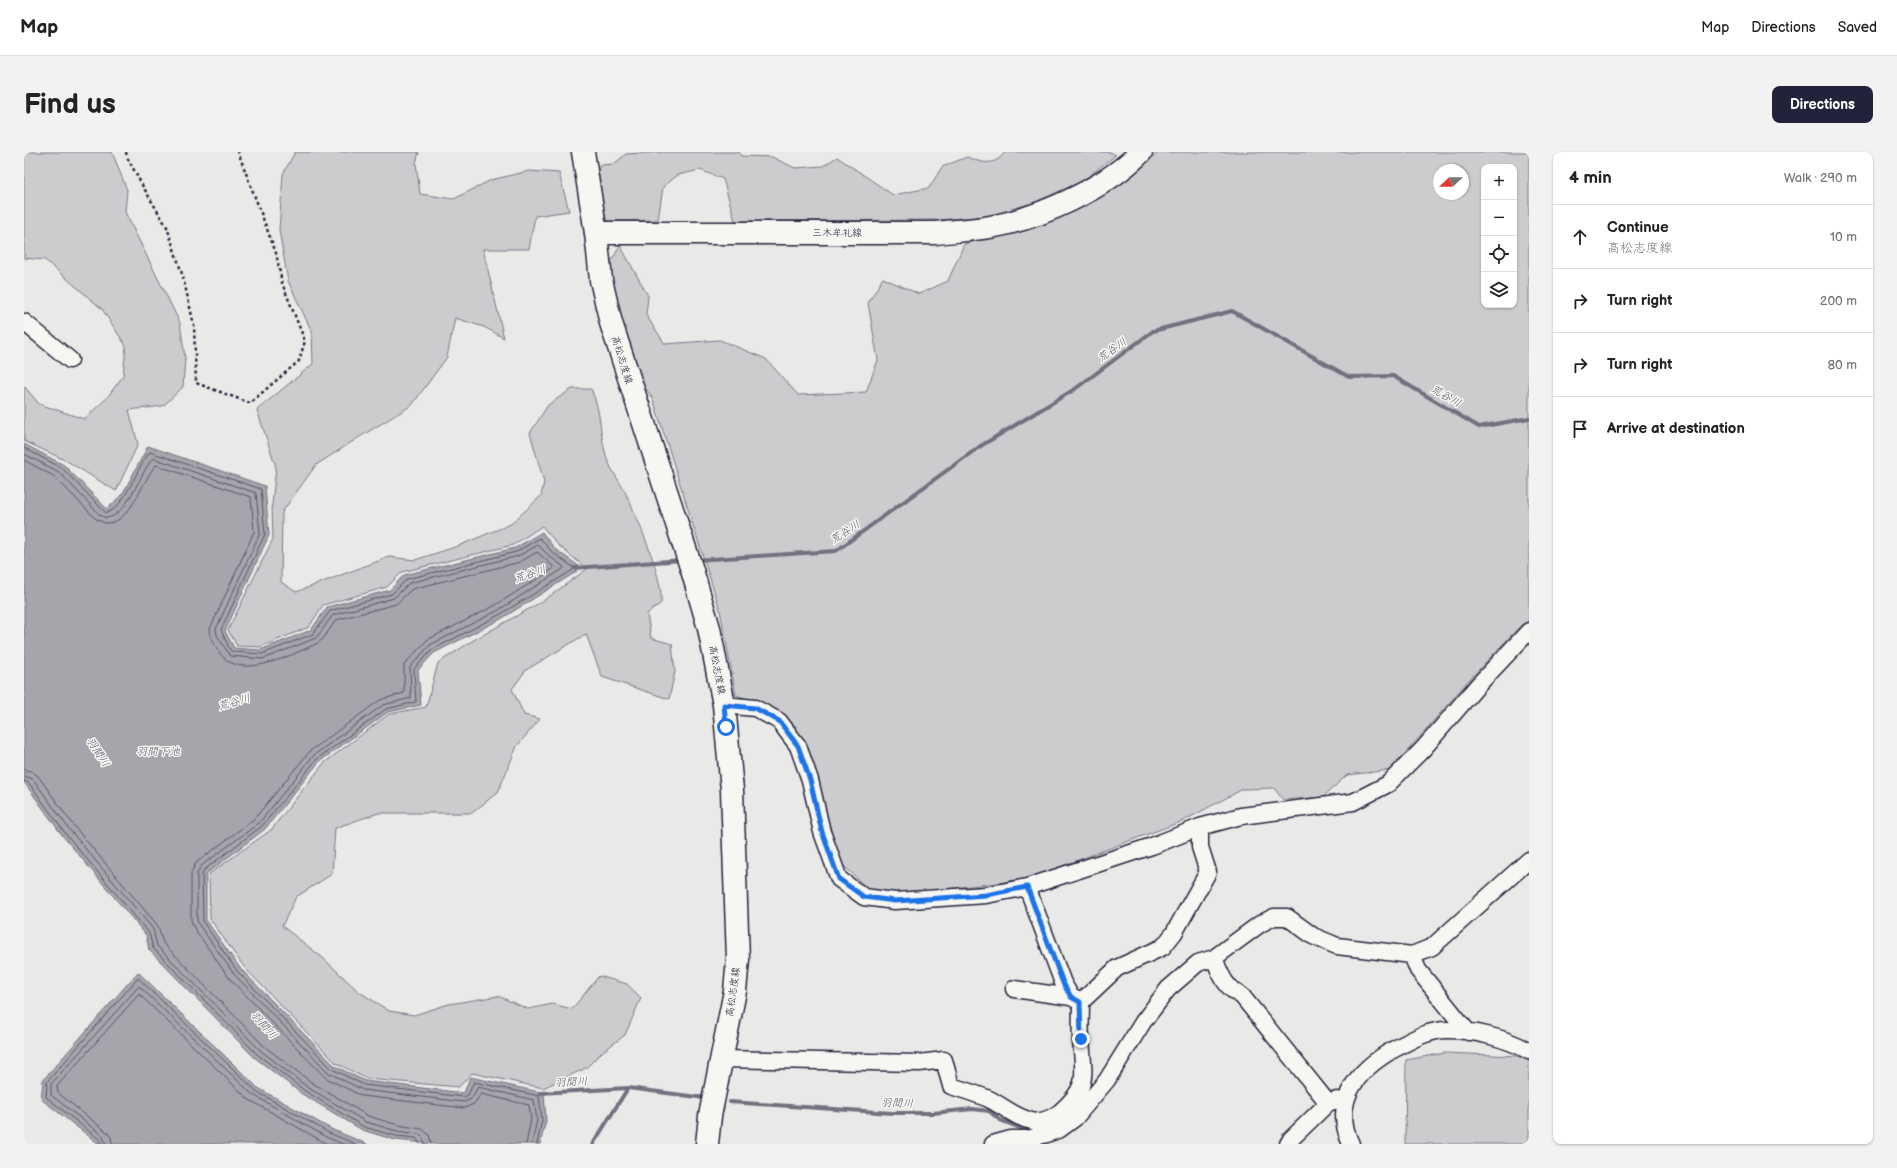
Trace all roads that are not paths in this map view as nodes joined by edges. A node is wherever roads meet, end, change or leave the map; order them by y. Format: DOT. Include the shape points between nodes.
graph roads {
  1 [pos="583,152"];
  2 [pos="1141,152"];
  3 [pos="596,233"];
  4 [pos="24,322"];
  5 [pos="70,360"];
  6 [pos="1529,631"];
  7 [pos="724,705"];
  8 [pos="1200,827"];
  9 [pos="1529,860"];
  10 [pos="1027,887"];
  11 [pos="1412,955"];
  12 [pos="1214,958"];
  13 [pos="1014,989"];
  14 [pos="1076,999"];
  15 [pos="1468,1032"];
  16 [pos="1529,1051"];
  17 [pos="722,1059"];
  18 [pos="1348,1096"];
  19 [pos="1328,1103"];
  20 [pos="1045,1128"];
  21 [pos="707,1144"];
  22 [pos="993,1144"];
  23 [pos="1288,1144"];
  24 [pos="1351,1144"];
  1 -- 3 [label="main road"];
  2 -- 3 [label="main road, 三木牟礼線" via="1104,181 1070,199 1026,219 989,227 935,233"];
  3 -- 7 [label="main road, 高松志度線" via="601,280 611,323 694,577 709,628"];
  4 -- 5 [label="street"];
  6 -- 8 [label="street" via="1423,749 1388,784 1353,802 1241,816"];
  7 -- 10 [label="street" via="755,708 779,721 798,746 810,780 822,832 839,879 864,897 895,901 986,895"];
  7 -- 17 [label="main road, 高松志度線" via="732,790 738,959 735,991"];
  8 -- 10 [label="street" via="1152,846"];
  8 -- 14 [label="street" via="1200,847 1208,872 1174,933 1162,947 1117,968"];
  9 -- 11 [label="street" via="1432,947"];
  10 -- 14 [label="street" via="1063,983"];
  11 -- 12 [label="street" via="1337,946 1313,936 1287,917 1274,917 1260,924"];
  11 -- 15 [label="street" via="1418,970"];
  12 -- 19 [label="street" via="1231,991 1242,996"];
  12 -- 20 [label="street" via="1198,963 1168,990 1143,1022 1107,1080 1075,1118 1060,1129"];
  13 -- 14 [label="street"];
  14 -- 20 [label="street" via="1085,1069 1082,1085 1074,1100"];
  15 -- 16 [label="street" via="1494,1038"];
  15 -- 18 [label="street" via="1446,1030 1423,1034 1396,1048 1368,1067 1354,1082"];
  17 -- 20 [label="street" via="919,1062 944,1060 951,1086 989,1099"];
  17 -- 21 [label="main road, 高松志度線"];
  18 -- 19 [label="street"];
  18 -- 24 [label="street" via="1345,1101 1344,1118"];
  19 -- 23 [label="street"];
  20 -- 22 [label="street" via="1027,1139 1011,1139"];
}
